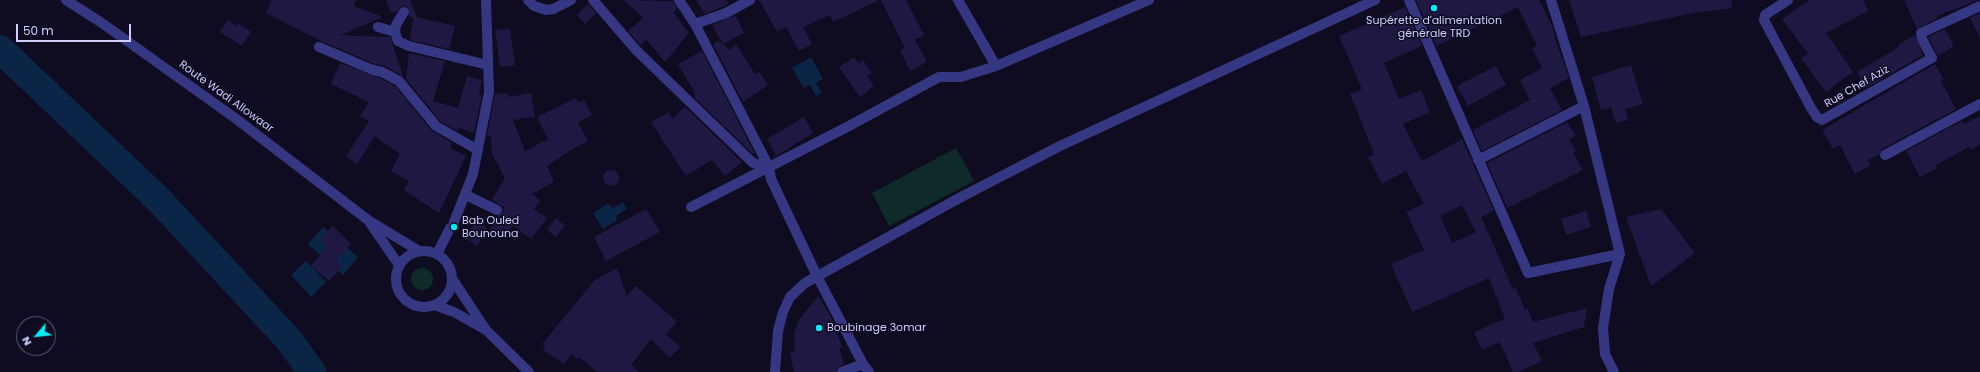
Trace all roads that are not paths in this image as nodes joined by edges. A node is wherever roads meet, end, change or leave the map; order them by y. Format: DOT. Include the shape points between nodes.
graph roads {
  1 [pos="66,0"];
  2 [pos="486,0"];
  3 [pos="528,0"];
  4 [pos="571,0"];
  5 [pos="593,0"];
  6 [pos="680,0"];
  7 [pos="750,0"];
  8 [pos="958,0"];
  9 [pos="1149,0"];
  10 [pos="1375,0"];
  11 [pos="1409,0"];
  12 [pos="1551,0"];
  13 [pos="1788,0"];
  14 [pos="1980,6"];
  15 [pos="404,12"];
  16 [pos="695,24"];
  17 [pos="378,27"];
  18 [pos="395,32"];
  19 [pos="319,46"];
  20 [pos="488,65"];
  21 [pos="996,66"];
  22 [pos="1980,104"];
  23 [pos="1584,106"];
  24 [pos="478,150"];
  25 [pos="1885,155"];
  26 [pos="1478,160"];
  27 [pos="769,167"];
  28 [pos="466,195"];
  29 [pos="691,207"];
  30 [pos="496,210"];
  31 [pos="368,220"];
  32 [pos="419,251"];
  33 [pos="437,254"];
  34 [pos="1620,254"];
  35 [pos="399,265"];
  36 [pos="818,276"];
  37 [pos="453,280"];
  38 [pos="434,305"];
  39 [pos="486,330"];
  40 [pos="866,368"];
  41 [pos="529,372"];
  42 [pos="775,372"];
  43 [pos="842,372"];
  44 [pos="1614,372"];
  1 -- 31 [label="street, Route Wadi Allowaar" via="235,118"];
  2 -- 20 [label="street"];
  3 -- 4 [label="street" via="534,6 546,10"];
  5 -- 27 [label="street" via="637,51 754,163"];
  6 -- 16 [label="street"];
  7 -- 16 [label="street" via="726,13"];
  8 -- 21 [label="street"];
  9 -- 21 [label="street"];
  10 -- 36 [label="street" via="1046,153"];
  11 -- 26 [label="street"];
  12 -- 23 [label="street"];
  13 -- 14 [label="street, Rue Chef Aziz" via="1765,14 1764,20 1811,108 1822,120 1932,58 1921,33"];
  15 -- 18 [label="street" via="399,18"];
  16 -- 27 [label="street"];
  17 -- 18 [label="street"];
  18 -- 20 [label="street" via="398,41 409,46"];
  19 -- 24 [label="street" via="399,81 436,126"];
  20 -- 24 [label="street" via="489,92"];
  21 -- 27 [label="street" via="961,77 939,77"];
  22 -- 25 [label="street"];
  23 -- 26 [label="street"];
  23 -- 34 [label="street"];
  24 -- 28 [label="street"];
  26 -- 34 [label="street" via="1528,273"];
  27 -- 29 [label="street"];
  27 -- 36 [label="street" via="771,179"];
  28 -- 30 [label="street"];
  28 -- 33 [label="street"];
  31 -- 32 [label="street, Route Wadi Allowaar"];
  31 -- 35 [label="street, Route Wadi Allowaar"];
  32 -- 33 [label="street"];
  32 -- 35 [label="street" via="411,253"];
  33 -- 37 [label="street" via="449,266"];
  34 -- 44 [label="street" via="1609,289 1603,328 1605,354"];
  35 -- 38 [label="street" via="395,282 402,297 417,306"];
  36 -- 40 [label="street"];
  36 -- 42 [label="street" via="805,283 790,297 783,312 778,331"];
  37 -- 38 [label="street" via="446,296"];
  37 -- 39 [label="street"];
  38 -- 39 [label="street" via="454,312"];
  39 -- 41 [label="street"];
  40 -- 43 [label="street"];
}
